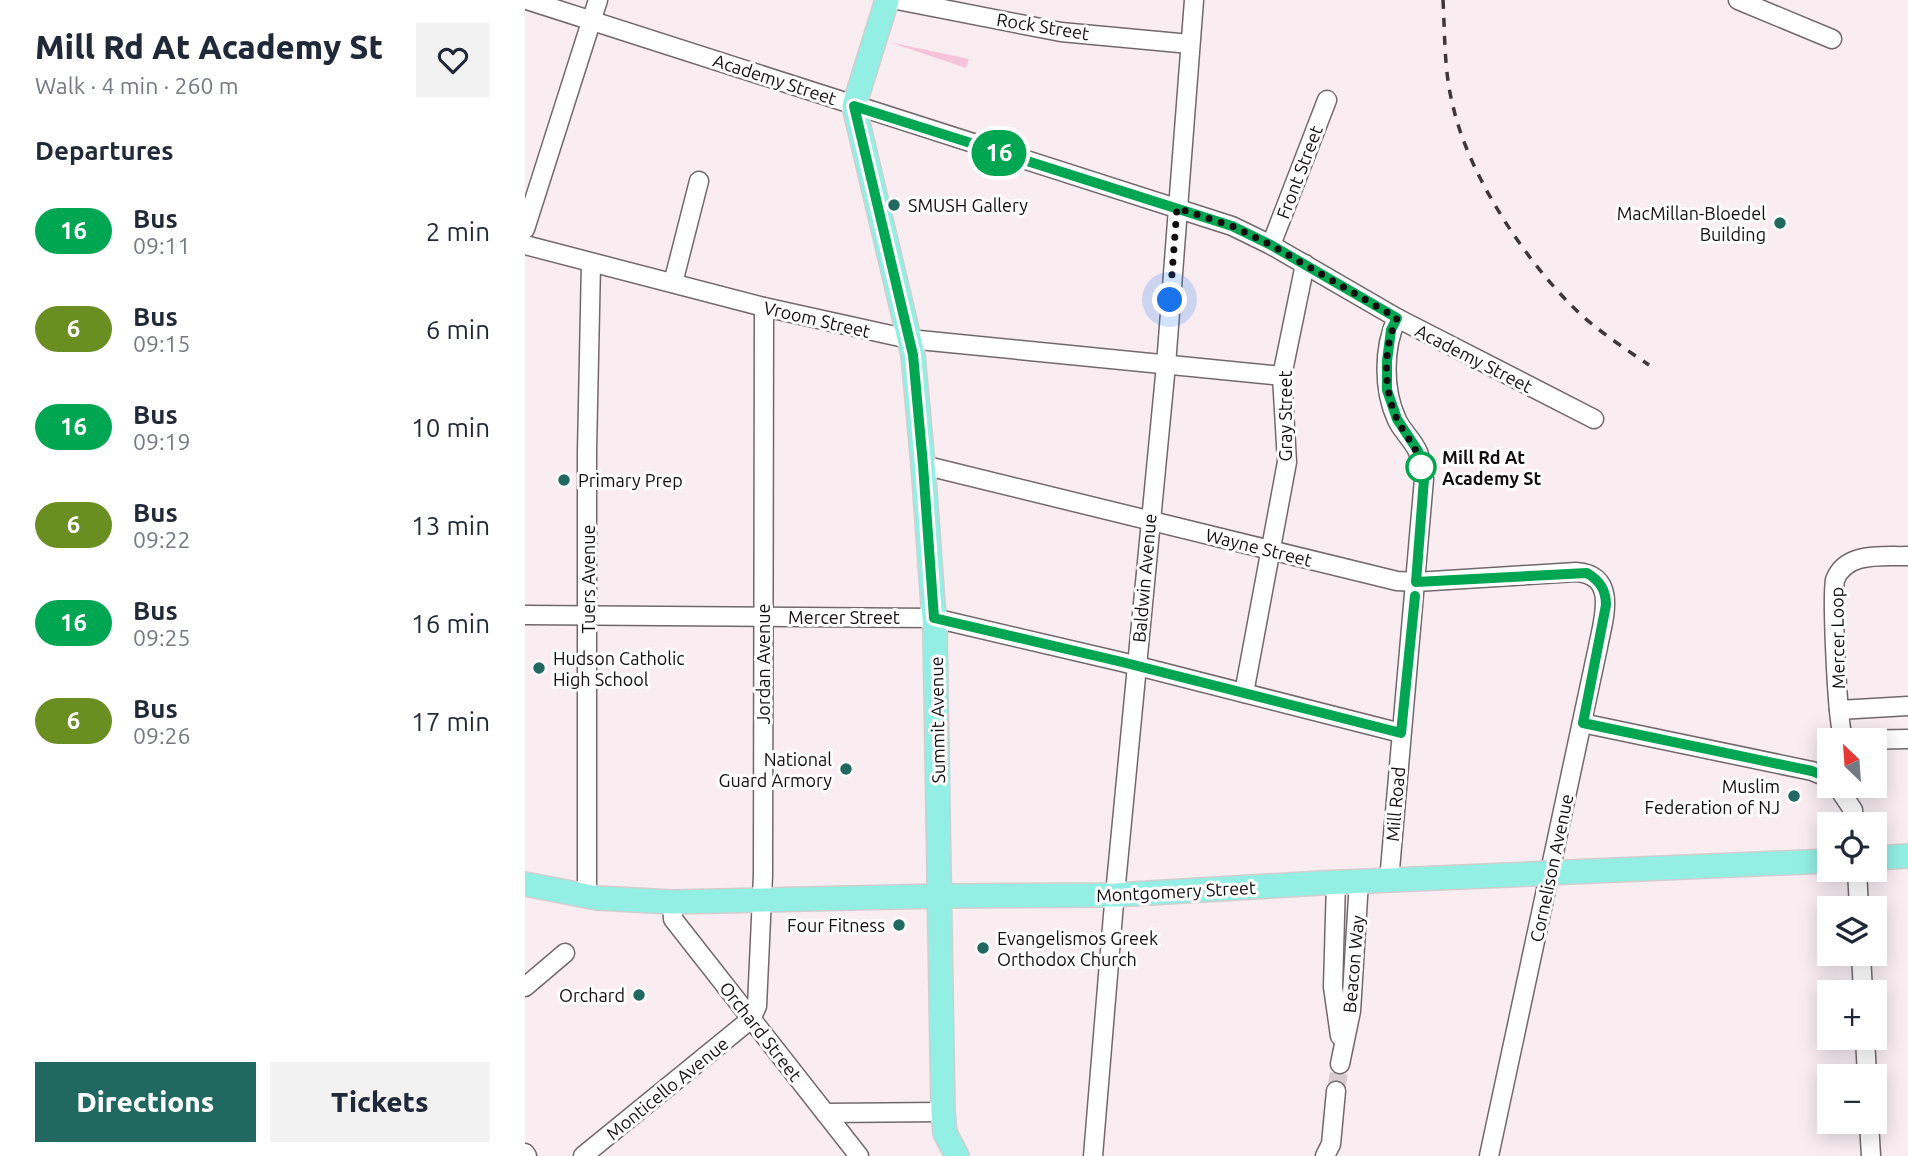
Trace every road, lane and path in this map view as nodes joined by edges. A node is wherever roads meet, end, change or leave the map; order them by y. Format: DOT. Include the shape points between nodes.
graph roads {
  1 [pos="527,0"];
  2 [pos="598,0"];
  3 [pos="887,0"];
  4 [pos="897,0"];
  5 [pos="1194,0"];
  6 [pos="1738,0"];
  7 [pos="1768,5"];
  8 [pos="592,19"];
  9 [pos="1832,39"];
  10 [pos="1190,44"];
  11 [pos="1327,100"];
  12 [pos="854,106"];
  13 [pos="699,181"];
  14 [pos="1177,208"];
  15 [pos="525,229"];
  16 [pos="1271,245"];
  17 [pos="525,246"];
  18 [pos="591,262"];
  19 [pos="1305,264"];
  20 [pos="673,283"];
  21 [pos="764,307"];
  22 [pos="1397,318"];
  23 [pos="909,339"];
  24 [pos="1166,365"];
  25 [pos="1282,376"];
  26 [pos="1594,419"];
  27 [pos="923,465"];
  28 [pos="1149,520"];
  29 [pos="1269,550"];
  30 [pos="1908,556"];
  31 [pos="1598,580"];
  32 [pos="1416,582"];
  33 [pos="525,615"];
  34 [pos="588,615"];
  35 [pos="763,616"];
  36 [pos="934,618"];
  37 [pos="1136,666"];
  38 [pos="1244,693"];
  39 [pos="1908,706"];
  40 [pos="1839,710"];
  41 [pos="1583,723"];
  42 [pos="1844,728"];
  43 [pos="1401,733"];
  44 [pos="1887,739"];
  45 [pos="1908,739"];
  46 [pos="1817,773"];
  47 [pos="1908,856"];
  48 [pos="1887,857"];
  49 [pos="1817,862"];
  50 [pos="1359,881"];
  51 [pos="1389,881"];
  52 [pos="1336,882"];
  53 [pos="525,884"];
  54 [pos="1115,895"];
  55 [pos="587,896"];
  56 [pos="941,896"];
  57 [pos="761,901"];
  58 [pos="672,902"];
  59 [pos="565,953"];
  60 [pos="525,987"];
  61 [pos="751,1019"];
  62 [pos="1336,1091"];
  63 [pos="943,1112"];
  64 [pos="825,1113"];
  65 [pos="1870,1134"];
  66 [pos="583,1156"];
  67 [pos="859,1156"];
  68 [pos="957,1156"];
  69 [pos="1093,1156"];
  70 [pos="1325,1156"];
  71 [pos="1489,1156"];
  72 [pos="1871,1156"];
  1 -- 8 [label="street, Academy Street"];
  2 -- 8 [label="street"];
  3 -- 12 [label="main road"];
  4 -- 10 [label="street, Rock Street" via="1061,32"];
  5 -- 10 [label="street, Baldwin Avenue"];
  6 -- 7 [label="street"];
  7 -- 9 [label="street"];
  8 -- 12 [label="street, Academy Street"];
  8 -- 15 [label="street"];
  10 -- 14 [label="street, Baldwin Avenue"];
  11 -- 16 [label="street, Front Street"];
  12 -- 14 [label="street, Academy Street"];
  12 -- 23 [label="main road, Summit Avenue"];
  13 -- 20 [label="street"];
  14 -- 16 [label="street, Academy Street"];
  14 -- 24 [label="street, Baldwin Avenue"];
  16 -- 19 [label="street, Academy Street"];
  17 -- 18 [label="street, Vroom Street"];
  18 -- 20 [label="street, Vroom Street"];
  18 -- 34 [label="street, Tuers Avenue"];
  19 -- 22 [label="street, Academy Street"];
  19 -- 25 [label="street, Gray Street"];
  20 -- 21 [label="street, Vroom Street"];
  21 -- 23 [label="street, Vroom Street"];
  21 -- 35 [label="street, Jordan Avenue"];
  22 -- 26 [label="street, Academy Street"];
  22 -- 32 [label="street, Mill Road" via="1391,330 1387,390 1397,419 1418,451 1424,479"];
  23 -- 24 [label="street, Vroom Street"];
  23 -- 27 [label="main road, Summit Avenue"];
  24 -- 25 [label="street, Vroom Street"];
  24 -- 28 [label="street, Baldwin Avenue"];
  25 -- 29 [label="street, Gray Street" via="1287,462"];
  27 -- 28 [label="street, Wayne Street"];
  27 -- 36 [label="main road, Summit Avenue"];
  28 -- 29 [label="street, Wayne Street"];
  28 -- 37 [label="street, Baldwin Avenue"];
  29 -- 32 [label="street, Wayne Street"];
  29 -- 38 [label="street, Gray Street"];
  30 -- 40 [label="street, Mercer Loop" via="1863,558 1842,568 1834,585"];
  31 -- 32 [label="street, Wayne Street" via="1576,572"];
  31 -- 41 [label="street, Cornelison Avenue" via="1606,605"];
  32 -- 43 [label="street, Mill Road"];
  33 -- 34 [label="street, Mercer Street"];
  34 -- 35 [label="street, Mercer Street"];
  34 -- 55 [label="street, Tuers Avenue"];
  35 -- 36 [label="street, Mercer Street"];
  35 -- 57 [label="street, Jordan Avenue"];
  36 -- 37 [label="street, Mercer Street"];
  36 -- 56 [label="main road, Summit Avenue"];
  37 -- 38 [label="street, Mercer Street"];
  37 -- 54 [label="street, Baldwin Avenue"];
  38 -- 43 [label="street, Mercer Street"];
  39 -- 40 [label="street, Mercer Loop"];
  40 -- 42 [label="street, Mercer Loop"];
  41 -- 46 [label="street"];
  41 -- 71 [label="street, Cornelison Avenue"];
  43 -- 51 [label="street, Mill Road"];
  44 -- 45 [label="street, Mercer Loop"];
  47 -- 48 [label="main road"];
  49 -- 51 [label="main road, Montgomery Street, bridge"];
  50 -- 51 [label="main road, Montgomery Street"];
  50 -- 52 [label="main road, Montgomery Street"];
  50 -- 52 [label="street, Beacon Way" via="1351,1011 1341,1055 1333,987"];
  52 -- 54 [label="main road, Montgomery Street"];
  53 -- 55 [label="main road, Montgomery Street"];
  54 -- 56 [label="main road, Montgomery Street"];
  54 -- 69 [label="street, Baldwin Avenue"];
  55 -- 58 [label="main road, Montgomery Street"];
  56 -- 57 [label="main road, Montgomery Street"];
  56 -- 63 [label="main road, Summit Avenue"];
  57 -- 58 [label="main road, Montgomery Street"];
  57 -- 61 [label="street, Jordan Avenue" via="757,1006"];
  58 -- 61 [label="street, Orchard Street" via="673,919"];
  59 -- 60 [label="street"];
  61 -- 64 [label="street, Orchard Street"];
  61 -- 66 [label="street, Monticello Avenue"];
  62 -- 70 [label="street" via="1331,1144"];
  63 -- 64 [label="street"];
  63 -- 68 [label="main road, Summit Avenue" via="945,1133"];
  64 -- 67 [label="street, Orchard Street"];
  65 -- 72 [label="street"];
}
